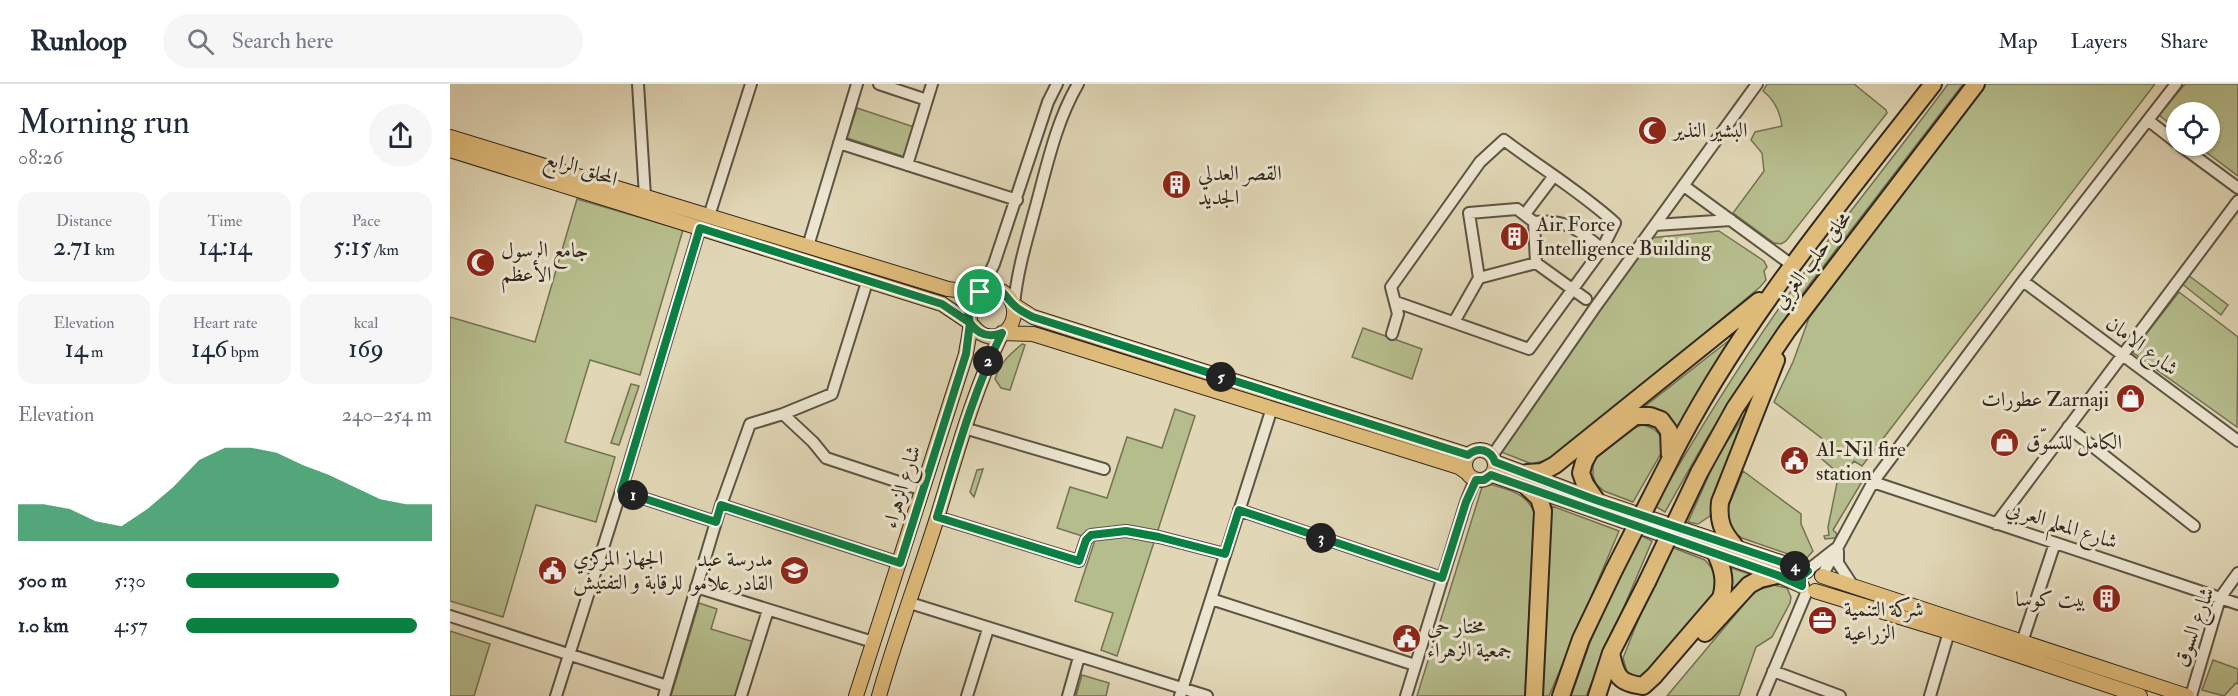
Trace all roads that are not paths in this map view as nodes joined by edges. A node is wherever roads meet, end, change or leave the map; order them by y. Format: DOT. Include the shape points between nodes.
graph roads {
  1 [pos="638,84"];
  2 [pos="752,84"];
  3 [pos="856,84"];
  4 [pos="879,84"];
  5 [pos="932,84"];
  6 [pos="1057,84"];
  7 [pos="1078,84"];
  8 [pos="1755,84"];
  9 [pos="1933,84"];
  10 [pos="1976,84"];
  11 [pos="2176,84"];
  12 [pos="927,100"];
  13 [pos="2149,121"];
  14 [pos="2166,134"];
  15 [pos="450,137"];
  16 [pos="839,143"];
  17 [pos="450,150"];
  18 [pos="2195,156"];
  19 [pos="908,165"];
  20 [pos="1553,177"];
  21 [pos="1684,186"];
  22 [pos="2238,188"];
  23 [pos="645,196"];
  24 [pos="1017,200"];
  25 [pos="1450,201"];
  26 [pos="2238,201"];
  27 [pos="1469,213"];
  28 [pos="709,216"];
  29 [pos="1529,218"];
  30 [pos="1731,220"];
  31 [pos="1655,225"];
  32 [pos="700,228"];
  33 [pos="808,246"];
  34 [pos="1602,249"];
  35 [pos="1536,263"];
  36 [pos="1792,265"];
  37 [pos="1479,278"];
  38 [pos="2023,281"];
  39 [pos="867,282"];
  40 [pos="1776,288"];
  41 [pos="1573,290"];
  42 [pos="980,292"];
  43 [pos="1586,299"];
  44 [pos="1396,302"];
  45 [pos="1014,305"];
  46 [pos="1454,322"];
  47 [pos="970,323"];
  48 [pos="1787,331"];
  49 [pos="1002,333"];
  50 [pos="1392,334"];
  51 [pos="2122,356"];
  52 [pos="1272,408"];
  53 [pos="783,414"];
  54 [pos="2068,427"];
  55 [pos="964,428"];
  56 [pos="2238,441"];
  57 [pos="1468,455"];
  58 [pos="1670,460"];
  59 [pos="1493,464"];
  60 [pos="1104,469"];
  61 [pos="1471,476"];
  62 [pos="1527,480"];
  63 [pos="1873,482"];
  64 [pos="923,490"];
  65 [pos="621,491"];
  66 [pos="1596,500"];
  67 [pos="721,505"];
  68 [pos="1239,510"];
  69 [pos="937,517"];
  70 [pos="716,522"];
  71 [pos="1996,524"];
  72 [pos="2194,526"];
  73 [pos="2055,543"];
  74 [pos="1734,545"];
  75 [pos="1838,547"];
  76 [pos="1225,554"];
  77 [pos="1716,554"];
  78 [pos="900,563"];
  79 [pos="1808,571"];
  80 [pos="2238,573"];
  81 [pos="1777,575"];
  82 [pos="1822,576"];
  83 [pos="1442,578"];
  84 [pos="1853,586"];
  85 [pos="696,587"];
  86 [pos="1808,589"];
  87 [pos="2220,598"];
  88 [pos="1211,599"];
  89 [pos="910,603"];
  90 [pos="2238,604"];
  91 [pos="768,610"];
  92 [pos="450,616"];
  93 [pos="988,629"];
  94 [pos="1949,632"];
  95 [pos="873,642"];
  96 [pos="2022,642"];
  97 [pos="1611,653"];
  98 [pos="570,654"];
  99 [pos="1079,657"];
  100 [pos="1415,665"];
  101 [pos="1773,671"];
  102 [pos="665,691"];
  103 [pos="1181,692"];
  104 [pos="556,696"];
  105 [pos="741,696"];
  106 [pos="856,696"];
  107 [pos="879,696"];
  108 [pos="967,696"];
  109 [pos="1068,696"];
  110 [pos="1207,696"];
  111 [pos="1406,696"];
  112 [pos="1534,696"];
  113 [pos="1561,696"];
  114 [pos="1597,696"];
  115 [pos="1648,696"];
  116 [pos="1763,696"];
  117 [pos="1840,696"];
  118 [pos="1930,696"];
  119 [pos="2140,696"];
  120 [pos="2189,696"];
  1 -- 23 [label="street"];
  2 -- 28 [label="street"];
  3 -- 16 [label="street"];
  4 -- 12 [label="street"];
  5 -- 12 [label="street"];
  6 -- 24 [label="street"];
  7 -- 45 [label="street" via="1053,141 1016,279"];
  8 -- 21 [label="street"];
  9 -- 36 [label="highway, محلق حلب الغربي"];
  10 -- 48 [label="highway, محلق حلب الغربي"];
  11 -- 13 [label="street"];
  12 -- 19 [label="street"];
  13 -- 14 [label="street"];
  13 -- 38 [label="street"];
  15 -- 23 [label="main road"];
  16 -- 19 [label="street"];
  16 -- 33 [label="street"];
  17 -- 32 [label="main road, المحلق الرابع"];
  18 -- 22 [label="street"];
  19 -- 24 [label="street"];
  20 -- 25 [label="street" via="1504,140 1479,162"];
  20 -- 29 [label="street"];
  20 -- 34 [label="street" via="1615,223"];
  21 -- 30 [label="street"];
  21 -- 31 [label="street"];
  23 -- 28 [label="main road"];
  24 -- 42 [label="street"];
  25 -- 27 [label="street"];
  25 -- 44 [label="street" via="1391,287"];
  26 -- 51 [label="street"];
  27 -- 29 [label="street" via="1517,209"];
  27 -- 37 [label="street"];
  28 -- 33 [label="main road"];
  29 -- 34 [label="street" via="1570,225"];
  29 -- 35 [label="street"];
  30 -- 31 [label="street"];
  30 -- 36 [label="street"];
  31 -- 59 [label="street" via="1596,306"];
  32 -- 39 [label="main road, المحلق الرابع"];
  32 -- 65 [label="street"];
  33 -- 42 [label="main road" via="948,289"];
  34 -- 41 [label="street"];
  35 -- 37 [label="street"];
  35 -- 41 [label="street"];
  36 -- 40 [label="highway, محلق حلب الغربي"];
  37 -- 46 [label="street"];
  38 -- 51 [label="street, شارع الامان"];
  38 -- 63 [label="street"];
  39 -- 47 [label="main road, المحلق الرابع" via="942,304"];
  39 -- 53 [label="street" via="832,394"];
  40 -- 58 [label="highway, محلق حلب الغربي" via="1734,346"];
  40 -- 62 [label="highway" via="1555,465"];
  41 -- 43 [label="street"];
  41 -- 46 [label="street" via="1529,349"];
  42 -- 45 [label="main road" via="1000,291"];
  42 -- 47 [label="main road" via="970,302"];
  44 -- 46 [label="street"];
  44 -- 50 [label="street" via="1398,314"];
  45 -- 49 [label="main road" via="1012,325"];
  45 -- 57 [label="main road" via="1033,317"];
  47 -- 49 [label="main road" via="988,336"];
  47 -- 64 [label="main road, شارع الزهراء" via="966,354"];
  48 -- 74 [label="highway" via="1720,502 1723,531"];
  48 -- 97 [label="highway, محلق حلب الغربي, bridge" via="1735,408 1699,473"];
  49 -- 52 [label="main road" via="1033,334"];
  49 -- 55 [label="main road"];
  51 -- 54 [label="street"];
  51 -- 56 [label="street, شارع الامان"];
  52 -- 61 [label="main road" via="1459,467"];
  52 -- 68 [label="street"];
  53 -- 64 [label="street" via="826,458"];
  53 -- 67 [label="street" via="750,424"];
  54 -- 71 [label="street"];
  54 -- 72 [label="street"];
  55 -- 60 [label="street"];
  55 -- 69 [label="main road"];
  57 -- 59 [label="main road" via="1480,449"];
  57 -- 61 [label="main road" via="1464,463"];
  58 -- 66 [label="highway" via="1669,431 1661,420 1635,416 1590,452 1584,462 1581,473"];
  58 -- 113 [label="highway, محلق حلب الغربي, bridge" via="1581,639"];
  59 -- 61 [label="main road" via="1484,480"];
  59 -- 62 [label="main road"];
  61 -- 83 [label="street"];
  62 -- 66 [label="main road"];
  62 -- 77 [label="main road"];
  62 -- 112 [label="highway" via="1543,511"];
  63 -- 71 [label="street, شارع المعلم العربي"];
  63 -- 75 [label="street"];
  64 -- 78 [label="main road, شارع الزهراء"];
  65 -- 70 [label="street"];
  65 -- 98 [label="street"];
  66 -- 74 [label="main road"];
  67 -- 70 [label="street"];
  67 -- 78 [label="street"];
  68 -- 76 [label="street"];
  68 -- 83 [label="street"];
  69 -- 76 [label="street" via="1079,561 1091,535 1126,531"];
  69 -- 89 [label="main road"];
  70 -- 85 [label="street"];
  71 -- 73 [label="street, شارع المعلم العربي"];
  73 -- 87 [label="street, شارع المعلم العربي"];
  73 -- 96 [label="street"];
  74 -- 79 [label="main road"];
  75 -- 79 [label="street"];
  75 -- 82 [label="street"];
  75 -- 84 [label="street" via="1838,563"];
  76 -- 88 [label="street"];
  77 -- 81 [label="main road"];
  77 -- 97 [label="highway" via="1723,568 1721,598 1654,676 1643,686 1627,684 1618,676"];
  78 -- 95 [label="main road, شارع الزهراء"];
  79 -- 82 [label="main road"];
  79 -- 86 [label="main road" via="1802,576"];
  80 -- 87 [label="street, شارع السوق"];
  81 -- 86 [label="main road"];
  81 -- 115 [label="highway" via="1749,585"];
  82 -- 84 [label="main road"];
  82 -- 86 [label="main road" via="1821,587"];
  83 -- 100 [label="street"];
  84 -- 96 [label="main road"];
  85 -- 91 [label="street"];
  85 -- 102 [label="street"];
  86 -- 94 [label="main road"];
  86 -- 101 [label="street"];
  87 -- 90 [label="street, شارع المعلم العربي"];
  87 -- 120 [label="street, شارع السوق"];
  88 -- 100 [label="street"];
  88 -- 103 [label="street"];
  89 -- 93 [label="street"];
  89 -- 107 [label="main road"];
  91 -- 95 [label="street"];
  91 -- 105 [label="street"];
  92 -- 98 [label="street"];
  93 -- 99 [label="street"];
  93 -- 108 [label="street"];
  94 -- 118 [label="street"];
  94 -- 119 [label="main road"];
  95 -- 106 [label="main road, شارع الزهراء"];
  96 -- 120 [label="main road"];
  97 -- 114 [label="highway"];
  98 -- 102 [label="street"];
  98 -- 104 [label="street"];
  99 -- 103 [label="street"];
  99 -- 109 [label="street"];
  100 -- 111 [label="street"];
  101 -- 116 [label="street"];
  101 -- 117 [label="street"];
  103 -- 110 [label="street"];
}
